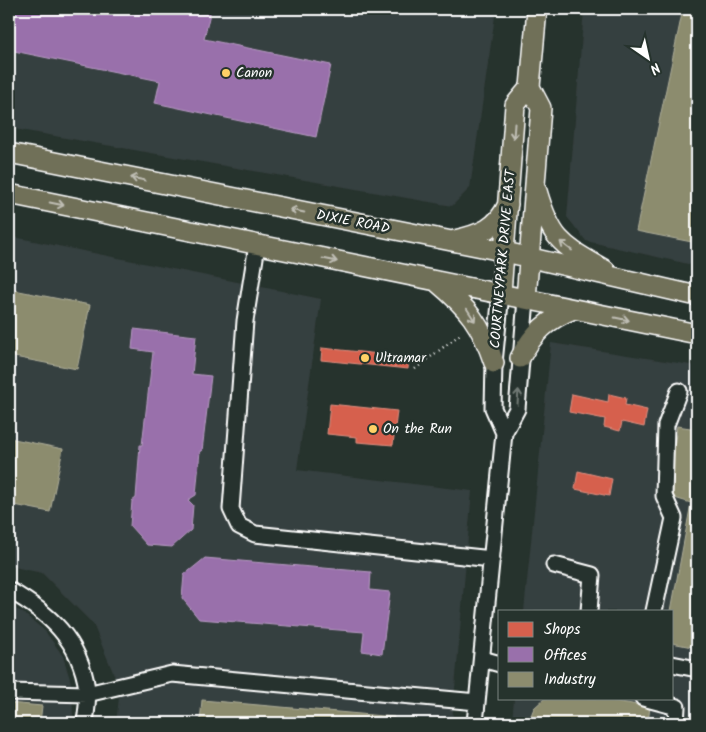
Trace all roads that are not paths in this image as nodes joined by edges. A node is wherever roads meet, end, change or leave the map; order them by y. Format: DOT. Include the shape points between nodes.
graph roads {
  1 [pos="537,9"];
  2 [pos="530,87"];
  3 [pos="9,153"];
  4 [pos="534,180"];
  5 [pos="9,194"];
  6 [pos="509,201"];
  7 [pos="448,241"];
  8 [pos="257,245"];
  9 [pos="505,252"];
  10 [pos="527,258"];
  11 [pos="622,280"];
  12 [pos="436,281"];
  13 [pos="501,294"];
  14 [pos="697,296"];
  15 [pos="526,299"];
  16 [pos="574,310"];
  17 [pos="697,334"];
  18 [pos="520,358"];
  19 [pos="494,363"];
  20 [pos="678,390"];
  21 [pos="504,433"];
  22 [pos="492,558"];
  23 [pos="554,565"];
  24 [pos="9,590"];
  25 [pos="589,610"];
  26 [pos="654,610"];
  27 [pos="482,659"];
  28 [pos="498,663"];
  29 [pos="674,664"];
  30 [pos="697,669"];
  31 [pos="9,692"];
  32 [pos="87,694"];
  33 [pos="651,700"];
  34 [pos="477,702"];
  35 [pos="85,723"];
  36 [pos="475,723"];
  37 [pos="676,723"];
  1 -- 2 [label="main road"];
  2 -- 4 [label="main road, COURTNEYPARK DRIVE EAST" via="541,108"];
  2 -- 6 [label="main road, COURTNEYPARK DRIVE EAST, one-way" via="515,105"];
  7 -- 3 [label="main road, DIXIE ROAD, one-way"];
  4 -- 10 [label="main road, COURTNEYPARK DRIVE EAST"];
  11 -- 4 [label="main road, one-way" via="557,239 544,215"];
  5 -- 8 [label="main road, one-way"];
  6 -- 7 [label="main road" via="503,215 492,227 478,235"];
  6 -- 9 [label="main road, COURTNEYPARK DRIVE EAST"];
  7 -- 9 [label="main road, DIXIE ROAD"];
  8 -- 12 [label="main road, one-way"];
  8 -- 22 [label="street" via="245,322 231,510 238,526 255,534"];
  9 -- 10 [label="main road, DIXIE ROAD"];
  9 -- 13 [label="main road, COURTNEYPARK DRIVE EAST"];
  10 -- 11 [label="main road, DIXIE ROAD"];
  10 -- 15 [label="main road, COURTNEYPARK DRIVE EAST"];
  11 -- 14 [label="main road, DIXIE ROAD"];
  12 -- 13 [label="main road"];
  12 -- 19 [label="main road, one-way" via="464,304 485,337"];
  13 -- 15 [label="main road"];
  13 -- 19 [label="street, COURTNEYPARK DRIVE EAST"];
  15 -- 16 [label="main road"];
  15 -- 18 [label="street, COURTNEYPARK DRIVE EAST"];
  16 -- 17 [label="main road, one-way"];
  16 -- 18 [label="main road" via="554,318 536,332"];
  21 -- 18 [label="street, COURTNEYPARK DRIVE EAST, one-way" via="517,409"];
  19 -- 21 [label="street, COURTNEYPARK DRIVE EAST" via="493,408"];
  20 -- 26 [label="street" via="666,425 664,496 674,518"];
  21 -- 22 [label="street, COURTNEYPARK DRIVE EAST"];
  22 -- 27 [label="street, COURTNEYPARK DRIVE EAST"];
  23 -- 25 [label="street" via="592,575"];
  24 -- 32 [label="street" via="35,604 59,625 76,653"];
  27 -- 28 [label="street"];
  27 -- 34 [label="street, COURTNEYPARK DRIVE EAST"];
  29 -- 30 [label="street"];
  31 -- 32 [label="street"];
  32 -- 34 [label="street" via="172,674"];
  32 -- 35 [label="street"];
  33 -- 37 [label="street" via="677,707"];
  34 -- 36 [label="street, COURTNEYPARK DRIVE EAST"];
}
